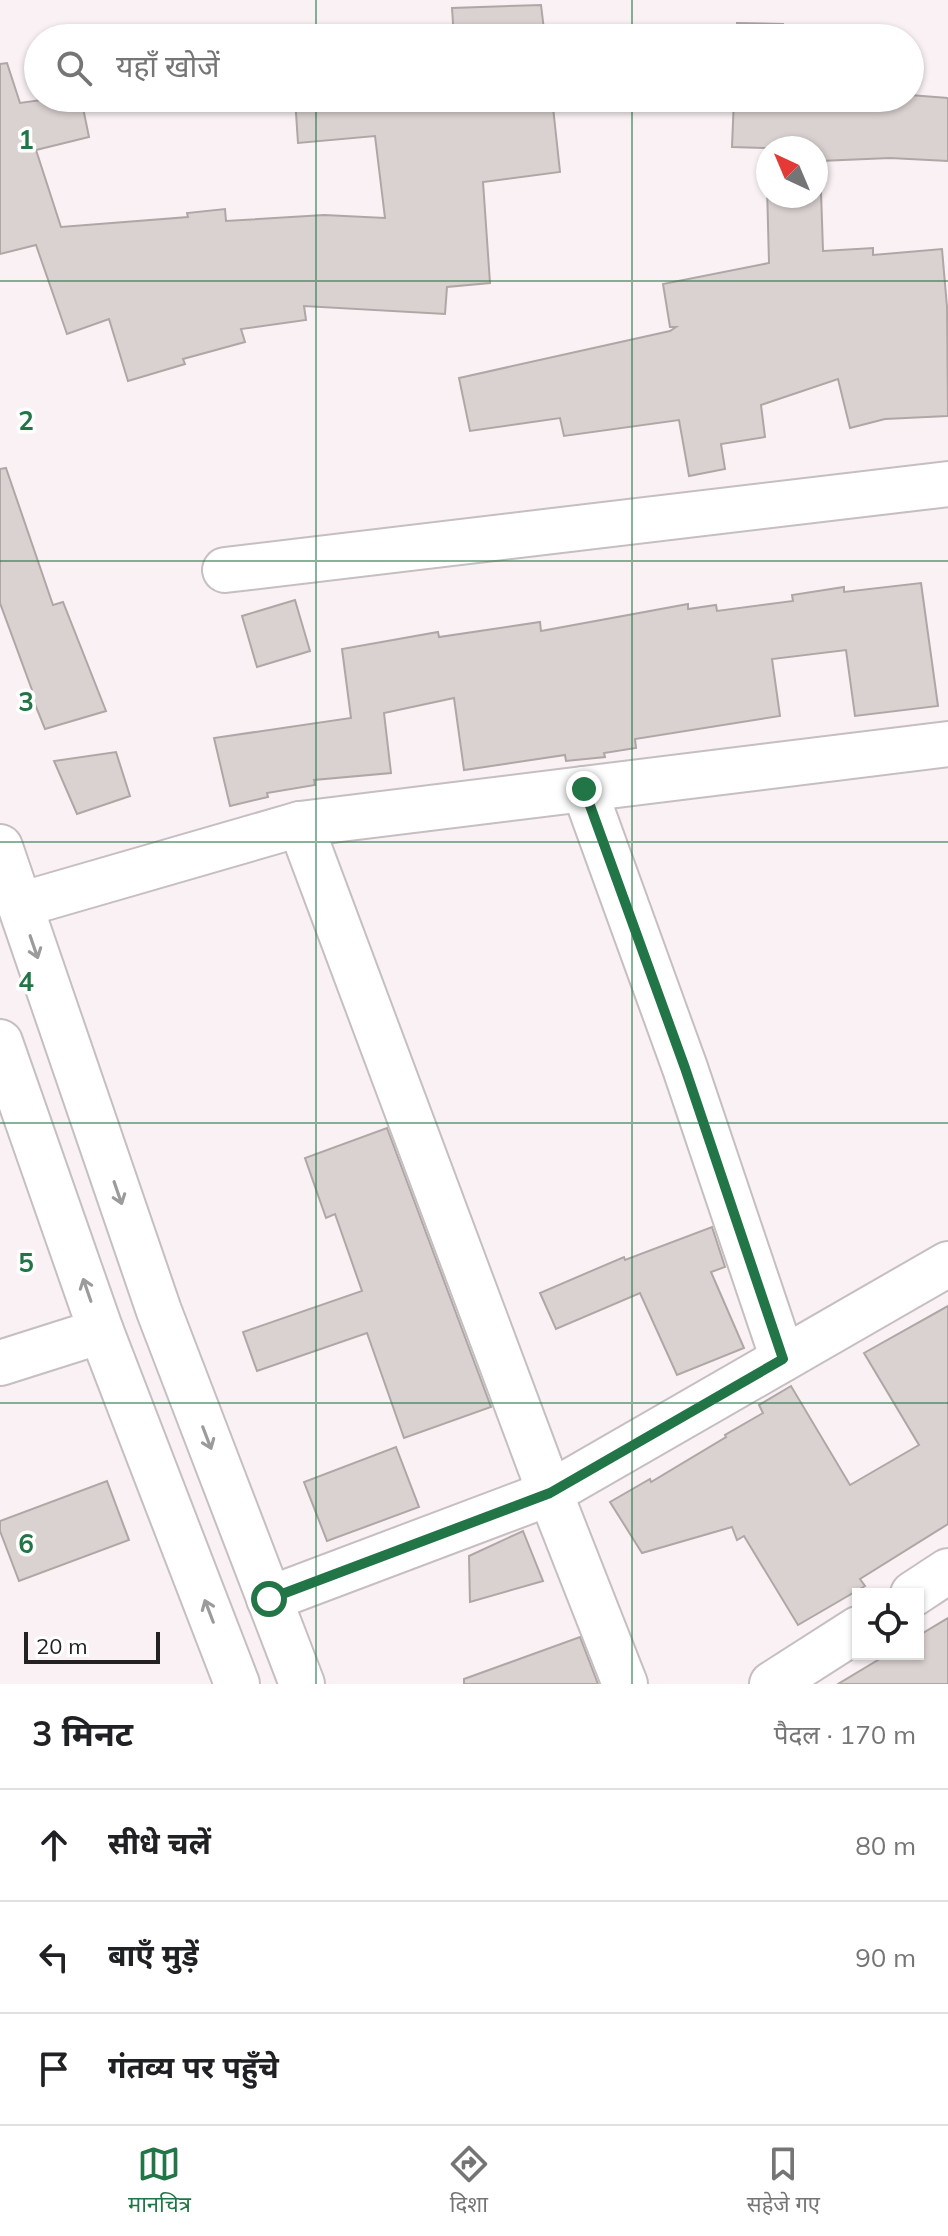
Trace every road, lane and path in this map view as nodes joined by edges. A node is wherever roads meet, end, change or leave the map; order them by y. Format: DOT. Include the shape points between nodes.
graph roads {
  1 [pos="948,484"];
  2 [pos="225,570"];
  3 [pos="948,744"];
  4 [pos="584,789"];
  5 [pos="300,824"];
  6 [pos="0,847"];
  7 [pos="20,905"];
  8 [pos="0,1042"];
  9 [pos="948,1264"];
  10 [pos="101,1331"];
  11 [pos="783,1359"];
  12 [pos="0,1363"];
  13 [pos="550,1493"];
  14 [pos="948,1571"];
  15 [pos="922,1588"];
  16 [pos="269,1599"];
  17 [pos="852,1633"];
  18 [pos="237,1684"];
  19 [pos="302,1684"];
  20 [pos="625,1684"];
  21 [pos="772,1684"];
  1 -- 2 [label="street"];
  3 -- 4 [label="street"];
  4 -- 5 [label="street"];
  4 -- 11 [label="street"];
  5 -- 7 [label="street"];
  5 -- 13 [label="street"];
  6 -- 7 [label="street"];
  7 -- 16 [label="street, one-way" via="159,1311"];
  10 -- 8 [label="street, one-way"];
  9 -- 11 [label="street"];
  10 -- 12 [label="street"];
  18 -- 10 [label="street, one-way"];
  11 -- 13 [label="street"];
  13 -- 16 [label="street"];
  13 -- 20 [label="street"];
  14 -- 15 [label="street"];
  16 -- 19 [label="street"];
  17 -- 21 [label="street"];
}
